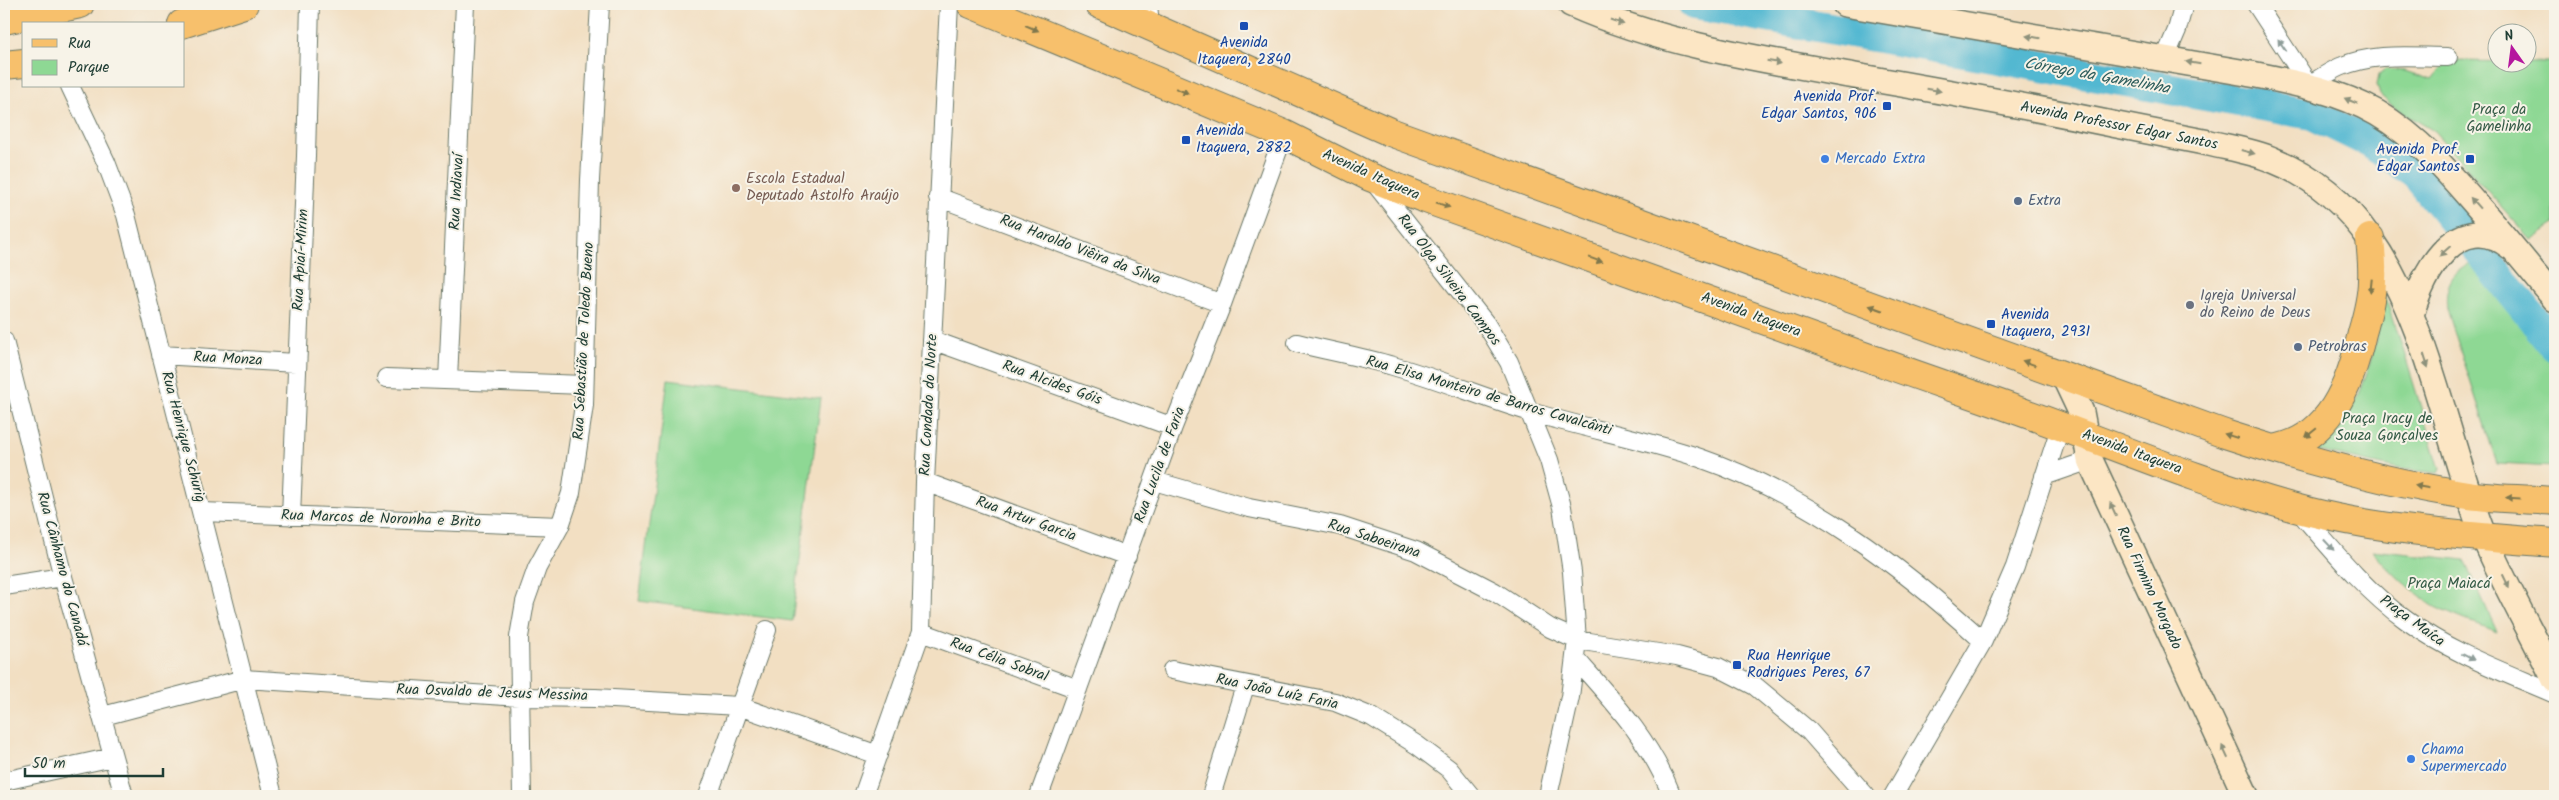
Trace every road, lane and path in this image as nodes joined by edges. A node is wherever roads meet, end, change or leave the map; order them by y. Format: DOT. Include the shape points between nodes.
graph roads {
  1 [pos="80,4"];
  2 [pos="244,4"];
  3 [pos="310,4"];
  4 [pos="466,4"];
  5 [pos="600,4"];
  6 [pos="948,4"];
  7 [pos="971,4"];
  8 [pos="1571,4"];
  9 [pos="1846,4"];
  10 [pos="2184,4"];
  11 [pos="2256,4"];
  12 [pos="1110,5"];
  13 [pos="1149,14"];
  14 [pos="4,20"];
  15 [pos="185,23"];
  16 [pos="2448,57"];
  17 [pos="2165,58"];
  18 [pos="22,63"];
  19 [pos="4,65"];
  20 [pos="2310,85"];
  21 [pos="71,88"];
  22 [pos="1284,134"];
  23 [pos="1370,177"];
  24 [pos="938,197"];
  25 [pos="2370,238"];
  26 [pos="2518,253"];
  27 [pos="2555,299"];
  28 [pos="1222,304"];
  29 [pos="2411,315"];
  30 [pos="932,340"];
  31 [pos="4,341"];
  32 [pos="1297,342"];
  33 [pos="161,355"];
  34 [pos="296,363"];
  35 [pos="2064,376"];
  36 [pos="386,378"];
  37 [pos="448,380"];
  38 [pos="584,385"];
  39 [pos="10,390"];
  40 [pos="1528,411"];
  41 [pos="1173,427"];
  42 [pos="2072,429"];
  43 [pos="2113,445"];
  44 [pos="2272,449"];
  45 [pos="2090,460"];
  46 [pos="2044,476"];
  47 [pos="1154,481"];
  48 [pos="926,482"];
  49 [pos="2470,495"];
  50 [pos="2555,500"];
  51 [pos="2296,508"];
  52 [pos="202,512"];
  53 [pos="291,516"];
  54 [pos="560,526"];
  55 [pos="2485,538"];
  56 [pos="2555,543"];
  57 [pos="1126,556"];
  58 [pos="62,577"];
  59 [pos="4,586"];
  60 [pos="767,630"];
  61 [pos="921,632"];
  62 [pos="1577,640"];
  63 [pos="1983,641"];
  64 [pos="1575,658"];
  65 [pos="1172,670"];
  66 [pos="244,679"];
  67 [pos="2555,680"];
  68 [pos="1245,686"];
  69 [pos="1078,688"];
  70 [pos="2555,694"];
  71 [pos="519,697"];
  72 [pos="739,706"];
  73 [pos="103,716"];
  74 [pos="878,756"];
  75 [pos="114,757"];
  76 [pos="4,780"];
  77 [pos="124,796"];
  78 [pos="273,796"];
  79 [pos="522,796"];
  80 [pos="708,796"];
  81 [pos="863,796"];
  82 [pos="1039,796"];
  83 [pos="1211,796"];
  84 [pos="1471,796"];
  85 [pos="1548,796"];
  86 [pos="1672,796"];
  87 [pos="1866,796"];
  88 [pos="1894,796"];
  89 [pos="2246,796"];
  1 -- 14 [label="main road"];
  2 -- 15 [label="main road"];
  3 -- 34 [label="street, Rua Apiaí-Mirim"];
  4 -- 37 [label="street, Rua Indiavaí"];
  5 -- 38 [label="street, Rua Sebastião de Toledo Bueno" via="590,180"];
  6 -- 24 [label="street, Rua Condado do Norte"];
  7 -- 22 [label="main road, Avenida Itaquera, one-way"];
  8 -- 25 [label="main road, Avenida Professor Edgar Santos, one-way" via="1657,36 1739,56 2033,108 2272,159 2328,192"];
  17 -- 9 [label="main road, one-way"];
  10 -- 17 [label="street"];
  20 -- 11 [label="street, one-way"];
  12 -- 13 [label="main road"];
  35 -- 13 [label="main road, one-way" via="1390,132"];
  16 -- 20 [label="street" via="2405,55 2370,58 2340,67"];
  20 -- 17 [label="main road, one-way"];
  18 -- 19 [label="main road"];
  26 -- 20 [label="main road, one-way" via="2420,144 2377,113"];
  21 -- 33 [label="street, Rua Henrique Schurig" via="106,162 126,215"];
  22 -- 23 [label="main road, Avenida Itaquera"];
  22 -- 28 [label="street, Rua Lucila de Faria"];
  23 -- 40 [label="street, Rua Olga Silveira Campos" via="1486,324 1509,362"];
  23 -- 42 [label="main road, Avenida Itaquera, one-way"];
  24 -- 28 [label="street, Rua Haroldo Viêira da Silva"];
  24 -- 30 [label="street, Rua Condado do Norte"];
  25 -- 29 [label="main road, Avenida Professor Edgar Santos" via="2391,272"];
  25 -- 44 [label="main road, one-way" via="2372,281 2369,306 2347,385 2332,413 2310,435 2293,445"];
  26 -- 27 [label="main road"];
  26 -- 29 [label="main road, one-way" via="2499,238 2489,235 2471,236 2455,242 2430,266 2418,288"];
  28 -- 41 [label="street, Rua Lucila de Faria"];
  29 -- 49 [label="main road, Avenida Professor Edgar Santos, one-way"];
  30 -- 41 [label="street, Rua Alcides Góis"];
  30 -- 48 [label="street, Rua Condado do Norte"];
  31 -- 39 [label="street, Rua Cânhamo do Canadá"];
  32 -- 40 [label="street, Rua Elisa Monteiro de Barros Cavalcânti" via="1392,365"];
  33 -- 34 [label="street, Rua Monza"];
  33 -- 52 [label="street, Rua Henrique Schurig"];
  34 -- 53 [label="street, Rua Apiaí-Mirim"];
  35 -- 42 [label="main road, Rua Firmino Morgado" via="2081,412"];
  44 -- 35 [label="main road, one-way"];
  36 -- 37 [label="street"];
  37 -- 38 [label="street"];
  38 -- 54 [label="street, Rua Sebastião de Toledo Bueno" via="578,461"];
  39 -- 58 [label="street, Rua Cânhamo do Canadá"];
  40 -- 62 [label="street, Rua Olga Silveira Campos" via="1548,460 1562,508 1572,572"];
  40 -- 63 [label="street, Rua Elisa Monteiro de Barros Cavalcânti" via="1644,440 1702,459 1811,509 1862,542"];
  41 -- 47 [label="street, Rua Lucila de Faria"];
  42 -- 43 [label="main road, Avenida Itaquera"];
  42 -- 45 [label="main road, Rua Firmino Morgado"];
  42 -- 46 [label="street"];
  43 -- 45 [label="main road"];
  43 -- 51 [label="main road, Avenida Itaquera"];
  49 -- 44 [label="main road, one-way" via="2411,485"];
  45 -- 46 [label="street"];
  89 -- 45 [label="main road, Rua Firmino Morgado, one-way"];
  46 -- 63 [label="street" via="2015,567"];
  47 -- 57 [label="street, Rua Lucila de Faria"];
  47 -- 62 [label="street, Rua Saboeirana" via="1249,508 1340,526 1416,551 1495,592 1550,628"];
  48 -- 57 [label="street, Rua Artur Garcia"];
  48 -- 61 [label="street, Rua Condado do Norte"];
  50 -- 49 [label="main road, one-way"];
  49 -- 55 [label="main road, Avenida Professor Edgar Santos"];
  51 -- 55 [label="main road, Avenida Itaquera" via="2356,522"];
  51 -- 70 [label="street, Praça Maíca, one-way" via="2373,592 2406,620 2482,664"];
  52 -- 53 [label="street, Rua Marcos de Noronha e Brito"];
  52 -- 66 [label="street, Rua Henrique Schurig"];
  53 -- 54 [label="street, Rua Marcos de Noronha e Brito"];
  54 -- 71 [label="street, Rua Sebastião de Toledo Bueno" via="537,568 525,602 519,637"];
  55 -- 56 [label="main road, Avenida Itaquera"];
  55 -- 67 [label="main road, Avenida Professor Edgar Santos, one-way"];
  57 -- 69 [label="street, Rua Lucila de Faria"];
  58 -- 59 [label="street"];
  58 -- 73 [label="street, Rua Cânhamo do Canadá"];
  60 -- 72 [label="street"];
  61 -- 69 [label="street, Rua Célia Sobral"];
  61 -- 74 [label="street, Rua Condado do Norte"];
  62 -- 64 [label="street, Rua Olga Silveira Campos"];
  62 -- 87 [label="street, Rua Saboeirana" via="1677,656 1718,667 1755,686 1809,730"];
  63 -- 88 [label="street"];
  64 -- 85 [label="street, Rua Olga Silveira Campos"];
  64 -- 86 [label="street" via="1634,725"];
  65 -- 68 [label="street, Rua João Luíz Faria"];
  66 -- 71 [label="street, Rua Osvaldo de Jesus Messina"];
  66 -- 73 [label="street, Rua Osvaldo de Jesus Messina"];
  66 -- 78 [label="street, Rua Henrique Schurig"];
  68 -- 83 [label="street"];
  68 -- 84 [label="street, Rua João Luíz Faria" via="1335,702 1372,717 1418,745 1449,769"];
  69 -- 82 [label="street, Rua Lucila de Faria"];
  71 -- 72 [label="street, Rua Osvaldo de Jesus Messina"];
  71 -- 79 [label="street, Rua Sebastião de Toledo Bueno"];
  72 -- 74 [label="street, Rua Osvaldo de Jesus Messina"];
  72 -- 80 [label="street"];
  73 -- 75 [label="street, Rua Cânhamo do Canadá"];
  74 -- 81 [label="street, Rua Condado do Norte"];
  75 -- 76 [label="street"];
  75 -- 77 [label="street, Rua Cânhamo do Canadá"];
}
